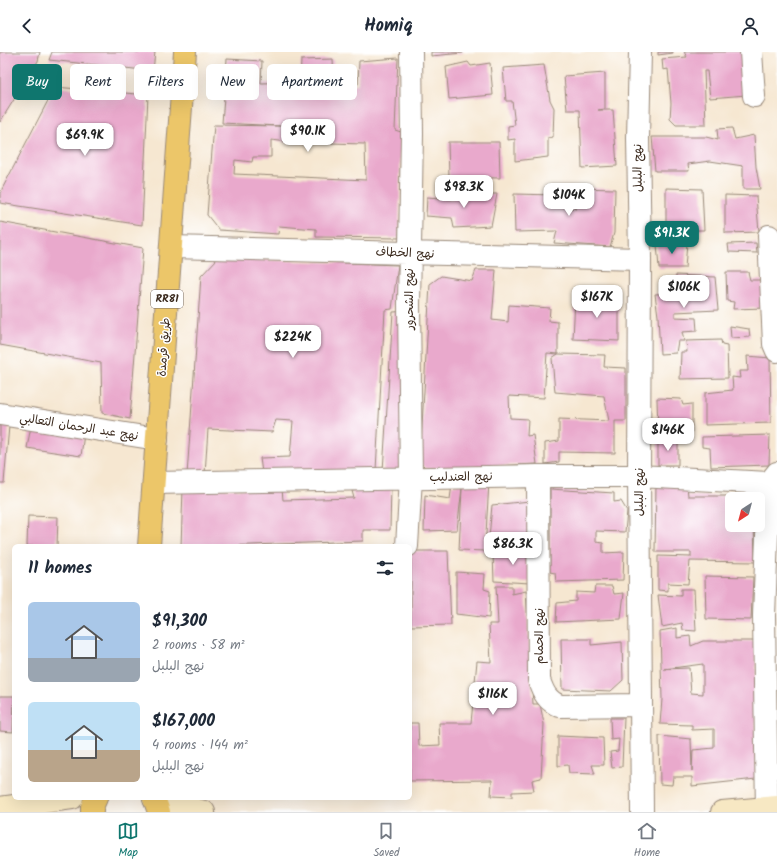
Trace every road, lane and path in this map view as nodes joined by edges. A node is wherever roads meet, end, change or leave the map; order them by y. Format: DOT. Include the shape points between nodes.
graph roads {
  1 [pos="184,52"];
  2 [pos="410,52"];
  3 [pos="640,52"];
  4 [pos="751,52"];
  5 [pos="754,96"];
  6 [pos="769,236"];
  7 [pos="170,247"];
  8 [pos="409,253"];
  9 [pos="640,260"];
  10 [pos="777,351"];
  11 [pos="0,414"];
  12 [pos="158,439"];
  13 [pos="538,476"];
  14 [pos="639,476"];
  15 [pos="411,478"];
  16 [pos="773,478"];
  17 [pos="154,483"];
  18 [pos="149,544"];
  19 [pos="407,544"];
  20 [pos="770,615"];
  21 [pos="640,705"];
  22 [pos="58,800"];
  23 [pos="95,800"];
  24 [pos="156,803"];
  25 [pos="0,808"];
  26 [pos="770,809"];
  27 [pos="92,812"];
  28 [pos="204,812"];
  29 [pos="642,812"];
  30 [pos="722,812"];
  1 -- 7 [label="main road, طريق قرمدة / RR81"];
  2 -- 8 [label="street, نهج الشحرور" via="412,134"];
  3 -- 9 [label="street, نهج البلبل"];
  4 -- 5 [label="street"];
  6 -- 10 [label="street" via="774,344"];
  7 -- 8 [label="street, نهج الخطاف"];
  7 -- 12 [label="main road, طريق قرمدة / RR81"];
  8 -- 9 [label="street, نهج الخطاف"];
  8 -- 15 [label="street, نهج الشحرور"];
  9 -- 14 [label="street, نهج البلبل"];
  11 -- 12 [label="street, نهج عبد الرحمان الثعالبي"];
  12 -- 17 [label="main road, طريق قرمدة / RR81"];
  13 -- 14 [label="street, نهج العندليب"];
  13 -- 15 [label="street, نهج العندليب"];
  13 -- 21 [label="street, نهج الحمام" via="539,680 542,690 553,703 560,706"];
  14 -- 16 [label="street, نهج العندليب"];
  14 -- 21 [label="street, نهج البلبل"];
  15 -- 17 [label="street, نهج العندليب"];
  15 -- 19 [label="street, نهج الشحرور"];
  16 -- 20 [label="street"];
  17 -- 18 [label="main road, طريق قرمدة / RR81"];
  20 -- 26 [label="street"];
  21 -- 29 [label="street, نهج البلبل"];
  22 -- 25 [label="main road"];
  23 -- 27 [label="main road"];
  24 -- 28 [label="main road"];
  26 -- 30 [label="main road"];
}
